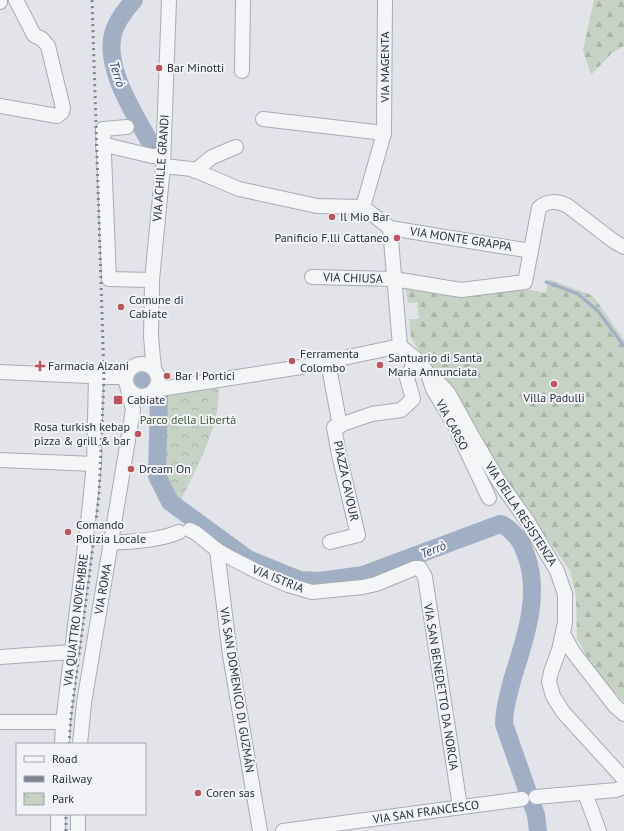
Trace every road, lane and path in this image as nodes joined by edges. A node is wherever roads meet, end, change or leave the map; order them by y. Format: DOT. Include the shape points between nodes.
graph roads {
  1 [pos="16,0"];
  2 [pos="169,0"];
  3 [pos="243,0"];
  4 [pos="385,0"];
  5 [pos="242,71"];
  6 [pos="0,106"];
  7 [pos="263,119"];
  8 [pos="127,127"];
  9 [pos="384,133"];
  10 [pos="103,146"];
  11 [pos="236,147"];
  12 [pos="163,161"];
  13 [pos="195,171"];
  14 [pos="362,207"];
  15 [pos="390,228"];
  16 [pos="624,247"];
  17 [pos="531,251"];
  18 [pos="312,277"];
  19 [pos="394,279"];
  20 [pos="152,280"];
  21 [pos="151,337"];
  22 [pos="400,346"];
  23 [pos="416,359"];
  24 [pos="328,362"];
  25 [pos="133,367"];
  26 [pos="154,369"];
  27 [pos="0,372"];
  28 [pos="427,372"];
  29 [pos="96,377"];
  30 [pos="110,377"];
  31 [pos="128,387"];
  32 [pos="150,393"];
  33 [pos="133,410"];
  34 [pos="340,426"];
  35 [pos="0,460"];
  36 [pos="94,464"];
  37 [pos="489,498"];
  38 [pos="330,542"];
  39 [pos="111,543"];
  40 [pos="217,550"];
  41 [pos="420,568"];
  42 [pos="563,634"];
  43 [pos="72,652"];
  44 [pos="0,657"];
  45 [pos="624,714"];
  46 [pos="0,722"];
  47 [pos="63,722"];
  48 [pos="62,743"];
  49 [pos="80,743"];
  50 [pos="624,779"];
  51 [pos="624,787"];
  52 [pos="585,793"];
  53 [pos="536,797"];
  54 [pos="522,799"];
  55 [pos="460,807"];
  56 [pos="58,815"];
  57 [pos="78,815"];
  58 [pos="374,825"];
  59 [pos="292,830"];
  60 [pos="58,831"];
  61 [pos="78,831"];
  62 [pos="260,831"];
  63 [pos="599,831"];
  1 -- 6 [label="street" via="34,35 48,46 63,108 57,116"];
  2 -- 12 [label="street, VIA ACHILLE GRANDI"];
  3 -- 5 [label="street"];
  4 -- 9 [label="street, VIA MAGENTA"];
  7 -- 9 [label="street"];
  8 -- 10 [label="street" via="103,129"];
  9 -- 14 [label="street, VIA MAGENTA"];
  10 -- 12 [label="street" via="152,156"];
  10 -- 20 [label="street" via="109,279"];
  11 -- 13 [label="street" via="212,157"];
  12 -- 13 [label="street"];
  12 -- 20 [label="street, VIA ACHILLE GRANDI"];
  13 -- 14 [label="street" via="239,189 317,206"];
  14 -- 15 [label="street"];
  15 -- 17 [label="street, VIA MONTE GRAPPA"];
  15 -- 19 [label="street"];
  16 -- 17 [label="street" via="568,206 561,202 546,202 539,208"];
  17 -- 19 [label="street, VIA CHIUSA" via="525,282 461,290"];
  18 -- 19 [label="street, VIA CHIUSA"];
  19 -- 22 [label="street"];
  20 -- 21 [label="street, VIA ACHILLE GRANDI"];
  21 -- 25 [label="street, VIA ACHILLE GRANDI" via="143,359"];
  21 -- 26 [label="street, VIA ACHILLE GRANDI"];
  22 -- 23 [label="street, VIA DELLA RESISTENZA"];
  22 -- 24 [label="street"];
  23 -- 28 [label="street, VIA DELLA RESISTENZA"];
  23 -- 34 [label="street" via="407,378 413,399 401,410 372,414"];
  24 -- 32 [label="street"];
  24 -- 34 [label="street"];
  25 -- 26 [label="street" via="148,364"];
  25 -- 30 [label="street"];
  25 -- 31 [label="street" via="126,375"];
  26 -- 32 [label="street" via="158,381"];
  27 -- 29 [label="street"];
  28 -- 37 [label="street, VIA CARSO"];
  28 -- 42 [label="street, VIA DELLA RESISTENZA" via="449,394 498,480 555,566 565,594"];
  29 -- 30 [label="street"];
  29 -- 36 [label="street, VIA QUATTRO NOVEMBRE"];
  30 -- 31 [label="street"];
  31 -- 32 [label="street" via="134,394"];
  31 -- 33 [label="street, VIA ROMA"];
  32 -- 33 [label="street"];
  33 -- 39 [label="street, VIA ROMA"];
  34 -- 38 [label="street, PIAZZA CAVOUR" via="334,427 338,454 358,535"];
  35 -- 36 [label="street"];
  36 -- 43 [label="street, VIA QUATTRO NOVEMBRE"];
  39 -- 40 [label="street, VIA ISTRIA" via="158,539 185,531 196,533"];
  39 -- 49 [label="street, VIA ROMA" via="84,703"];
  40 -- 41 [label="street, VIA ISTRIA" via="258,572 312,592 369,585"];
  40 -- 62 [label="street, VIA SAN DOMENICO DI GUZMÁN" via="230,655"];
  41 -- 55 [label="street, VIA SAN BENEDETTO DA NORCIA" via="425,577"];
  42 -- 45 [label="street" via="573,652"];
  42 -- 50 [label="street, VIA DELLA RESISTENZA" via="550,677 552,693 563,712"];
  43 -- 44 [label="street"];
  43 -- 47 [label="street, VIA QUATTRO NOVEMBRE"];
  46 -- 47 [label="street"];
  47 -- 48 [label="street, VIA QUATTRO NOVEMBRE"];
  51 -- 52 [label="street"];
  52 -- 53 [label="street"];
  52 -- 63 [label="street"];
  54 -- 55 [label="street, VIA SAN FRANCESCO"];
  55 -- 58 [label="street, VIA SAN FRANCESCO"];
  56 -- 60 [label="street"];
  57 -- 61 [label="street"];
  58 -- 59 [label="street, VIA SAN FRANCESCO"];
}
